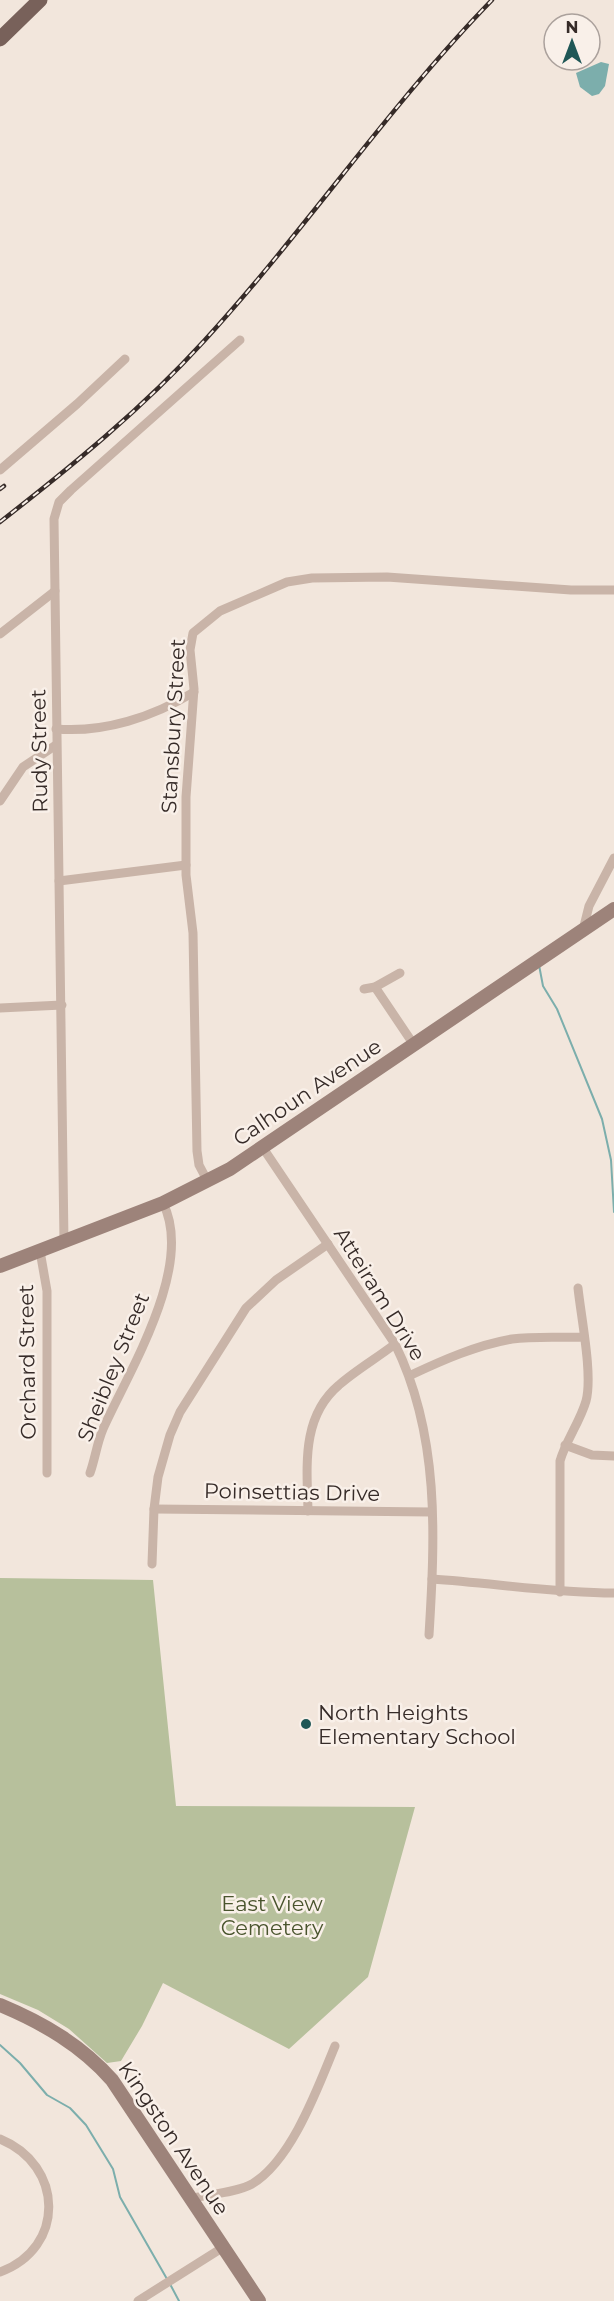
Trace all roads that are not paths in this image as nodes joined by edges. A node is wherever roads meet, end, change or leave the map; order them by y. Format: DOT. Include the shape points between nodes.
graph roads {
  1 [pos="40,0"];
  2 [pos="0,39"];
  3 [pos="240,340"];
  4 [pos="124,358"];
  5 [pos="0,470"];
  6 [pos="614,590"];
  7 [pos="55,591"];
  8 [pos="0,634"];
  9 [pos="194,692"];
  10 [pos="56,729"];
  11 [pos="56,745"];
  12 [pos="0,801"];
  13 [pos="614,858"];
  14 [pos="186,865"];
  15 [pos="59,881"];
  16 [pos="614,909"];
  17 [pos="583,930"];
  18 [pos="400,973"];
  19 [pos="375,987"];
  20 [pos="364,989"];
  21 [pos="62,1005"];
  22 [pos="0,1008"];
  23 [pos="414,1045"];
  24 [pos="263,1148"];
  25 [pos="208,1182"];
  26 [pos="163,1203"];
  27 [pos="64,1242"];
  28 [pos="328,1244"];
  29 [pos="40,1251"];
  30 [pos="0,1266"];
  31 [pos="578,1288"];
  32 [pos="583,1338"];
  33 [pos="395,1344"];
  34 [pos="411,1375"];
  35 [pos="565,1445"];
  36 [pos="614,1456"];
  37 [pos="47,1473"];
  38 [pos="90,1473"];
  39 [pos="154,1509"];
  40 [pos="308,1510"];
  41 [pos="431,1512"];
  42 [pos="152,1563"];
  43 [pos="432,1579"];
  44 [pos="560,1592"];
  45 [pos="614,1593"];
  46 [pos="429,1635"];
  47 [pos="0,2005"];
  48 [pos="335,2046"];
  49 [pos="0,2139"];
  50 [pos="193,2198"];
  51 [pos="222,2248"];
  52 [pos="0,2272"];
  53 [pos="138,2301"];
  54 [pos="259,2301"];
  1 -- 2 [label="main road"];
  3 -- 7 [label="street, Rudy Street" via="59,502 54,519"];
  4 -- 5 [label="street"];
  6 -- 9 [label="street, Stansbury Street" via="387,577 287,582 220,611 193,633 190,650"];
  7 -- 8 [label="street"];
  7 -- 10 [label="street, Rudy Street"];
  9 -- 10 [label="street" via="129,721 74,731"];
  9 -- 14 [label="street, Stansbury Street" via="186,797"];
  10 -- 11 [label="street, Rudy Street"];
  11 -- 12 [label="street" via="23,766"];
  11 -- 15 [label="street, Rudy Street"];
  13 -- 17 [label="street" via="589,906"];
  14 -- 15 [label="street"];
  14 -- 25 [label="street, Stansbury Street" via="193,933 197,1151"];
  15 -- 21 [label="street, Rudy Street"];
  16 -- 17 [label="street, Calhoun Avenue"];
  17 -- 23 [label="street, Calhoun Avenue"];
  18 -- 19 [label="street"];
  19 -- 20 [label="street"];
  19 -- 23 [label="street"];
  21 -- 22 [label="street"];
  21 -- 27 [label="street, Rudy Street"];
  23 -- 24 [label="street, Calhoun Avenue"];
  24 -- 25 [label="street, Calhoun Avenue"];
  24 -- 28 [label="street, Atteiram Drive"];
  25 -- 26 [label="street, Calhoun Avenue"];
  26 -- 27 [label="street, Calhoun Avenue"];
  26 -- 38 [label="street, Sheibley Street" via="171,1245 162,1297 102,1432"];
  27 -- 29 [label="street, Calhoun Avenue"];
  28 -- 33 [label="street, Atteiram Drive"];
  28 -- 39 [label="street" via="267,1287 246,1308 224,1340 170,1435"];
  29 -- 30 [label="street, Calhoun Avenue"];
  29 -- 37 [label="street, Orchard Street" via="47,1291"];
  31 -- 32 [label="street"];
  32 -- 34 [label="street" via="499,1342"];
  32 -- 35 [label="street" via="586,1398"];
  33 -- 34 [label="street, Atteiram Drive"];
  33 -- 40 [label="street" via="338,1385 318,1411 308,1439"];
  34 -- 41 [label="street, Atteiram Drive" via="429,1454"];
  35 -- 36 [label="street" via="592,1455"];
  35 -- 44 [label="street" via="559,1473"];
  39 -- 40 [label="street, Poinsettias Drive"];
  39 -- 42 [label="street"];
  40 -- 41 [label="street, Poinsettias Drive"];
  41 -- 43 [label="street, Atteiram Drive"];
  43 -- 44 [label="street"];
  43 -- 46 [label="street, Atteiram Drive"];
  44 -- 45 [label="street"];
  47 -- 50 [label="street, Kingston Avenue" via="58,2034 94,2060 130,2105"];
  48 -- 50 [label="street" via="282,2157 254,2183"];
  49 -- 52 [label="street" via="32,2160 44,2178 49,2201 39,2242 26,2257"];
  50 -- 51 [label="street, Kingston Avenue"];
  51 -- 53 [label="street"];
  51 -- 54 [label="street, Kingston Avenue"];
}
